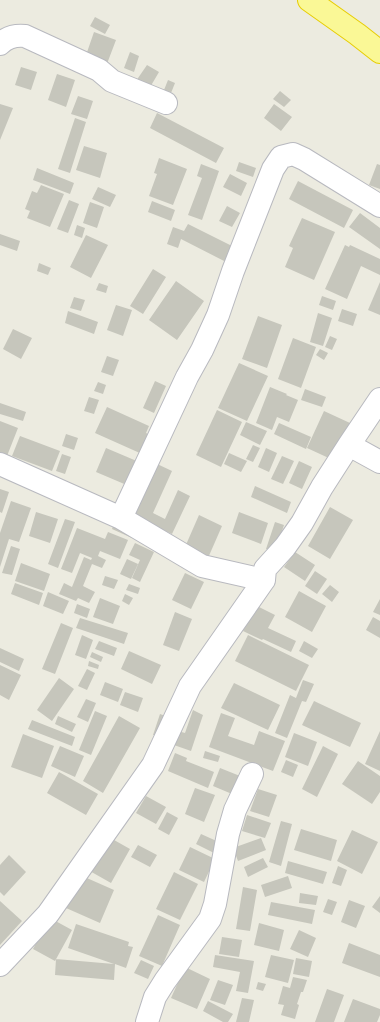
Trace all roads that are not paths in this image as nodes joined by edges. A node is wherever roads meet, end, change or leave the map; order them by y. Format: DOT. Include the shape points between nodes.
graph roads {
  1 [pos="309,0"];
  2 [pos="0,44"];
  3 [pos="380,52"];
  4 [pos="166,103"];
  5 [pos="380,206"];
  6 [pos="380,399"];
  7 [pos="349,445"];
  8 [pos="380,462"];
  9 [pos="0,464"];
  10 [pos="121,518"];
  11 [pos="264,580"];
  12 [pos="252,774"];
  13 [pos="0,965"];
  14 [pos="147,1022"];
  1 -- 3 [label="highway"];
  2 -- 4 [label="street" via="11,37 25,36 99,70 112,81"];
  5 -- 10 [label="street" via="304,159 293,154 281,157 272,169 218,315"];
  6 -- 7 [label="street"];
  7 -- 8 [label="street"];
  7 -- 11 [label="street" via="302,523 266,569"];
  9 -- 10 [label="street"];
  10 -- 11 [label="street" via="202,566"];
  11 -- 13 [label="street" via="190,686 148,771 48,914"];
  12 -- 14 [label="street" via="235,810 210,919 155,997"];
}
